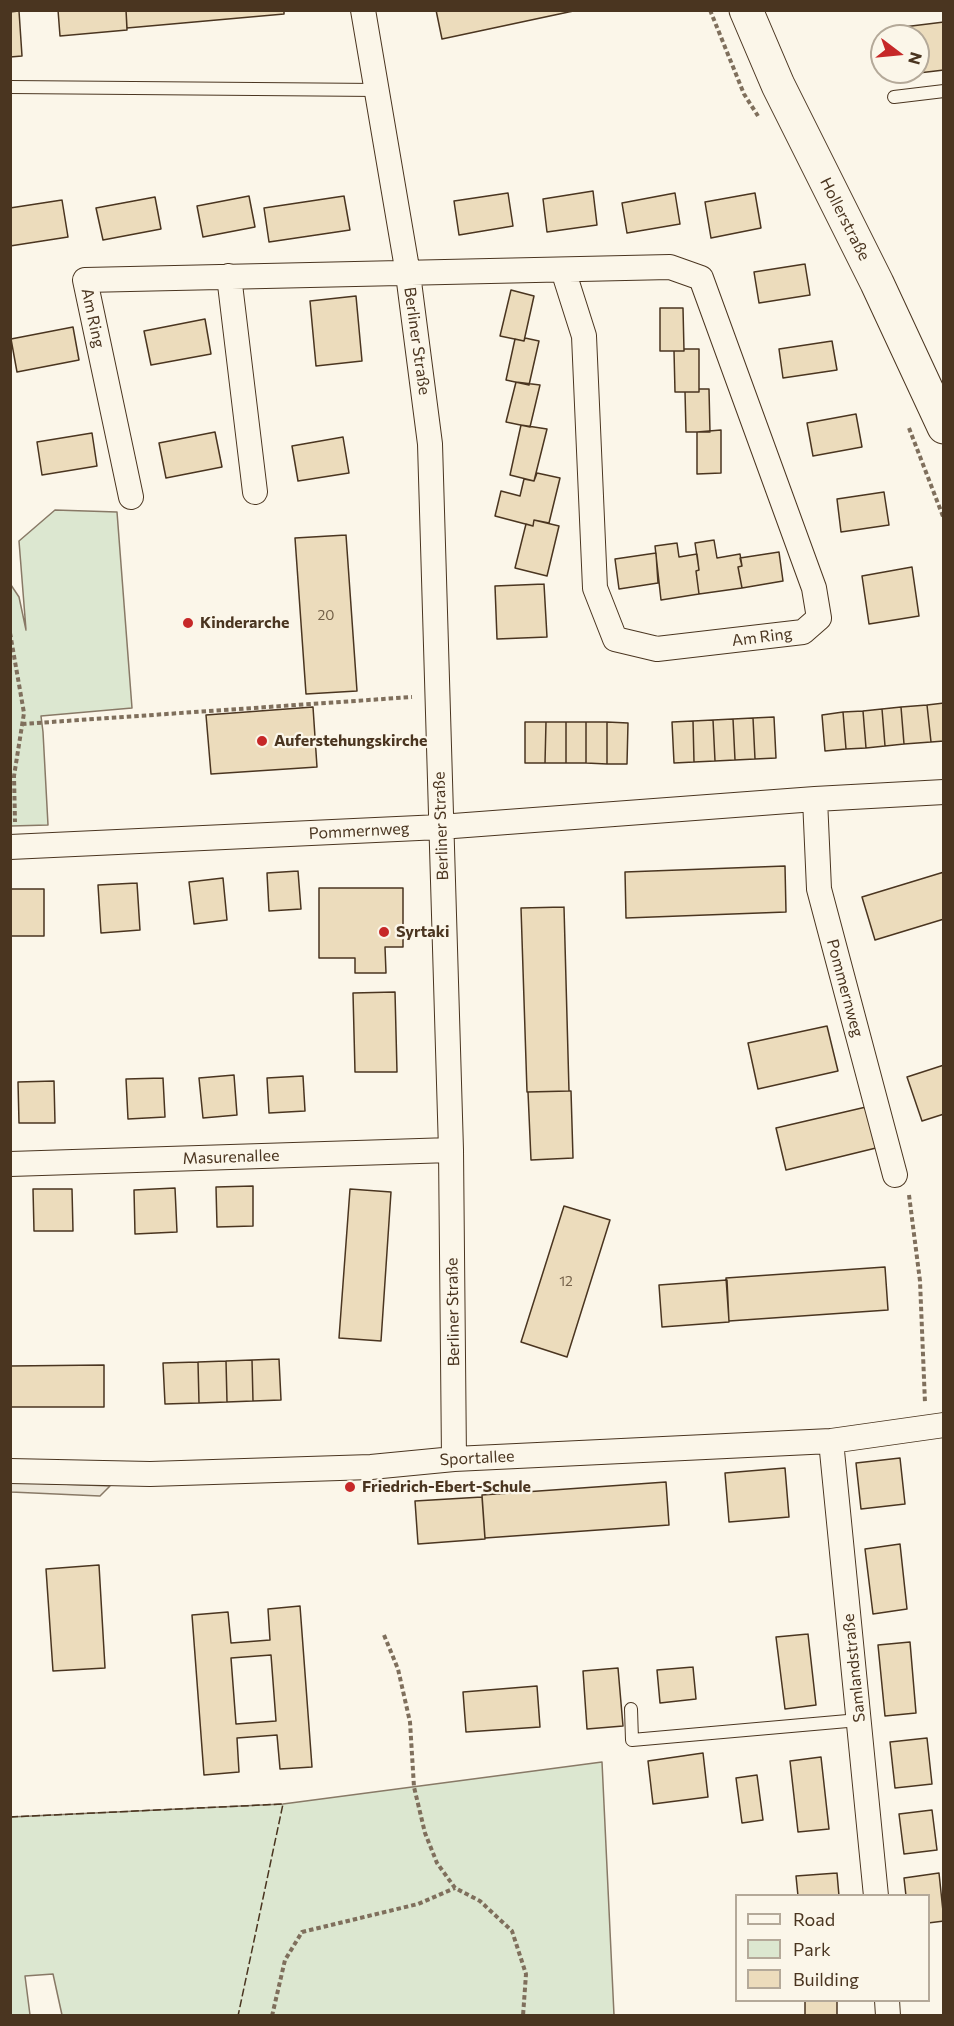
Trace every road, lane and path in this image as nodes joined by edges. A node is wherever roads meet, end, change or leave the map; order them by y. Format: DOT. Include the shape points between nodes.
graph roads {
  1 [pos="363,10"];
  2 [pos="746,10"];
  3 [pos="10,87"];
  4 [pos="378,90"];
  5 [pos="944,91"];
  6 [pos="894,97"];
  7 [pos="563,270"];
  8 [pos="408,274"];
  9 [pos="229,276"];
  10 [pos="944,427"];
  11 [pos="255,492"];
  12 [pos="130,497"];
  13 [pos="10,633"];
  14 [pos="437,695"];
  15 [pos="22,724"];
  16 [pos="944,792"];
  17 [pos="815,799"];
  18 [pos="440,827"];
  19 [pos="13,847"];
  20 [pos="451,1150"];
  21 [pos="10,1164"];
  22 [pos="895,1175"];
  23 [pos="935,1427"];
  24 [pos="831,1441"];
  25 [pos="454,1459"];
  26 [pos="10,1471"];
  27 [pos="384,1635"];
  28 [pos="631,1709"];
  29 [pos="859,1720"];
  30 [pos="455,1888"];
  31 [pos="876,1894"];
  32 [pos="272,2016"];
  33 [pos="523,2016"];
  1 -- 4 [label="street, Berliner Straße"];
  2 -- 10 [label="main road, Hollerstraße" via="778,85"];
  3 -- 4 [label="lane"];
  4 -- 8 [label="street, Berliner Straße"];
  5 -- 6 [label="lane"];
  7 -- 7 [label="street, Am Ring" via="670,267 701,278 814,588 819,618 803,632 657,649 615,639 595,588 584,336"];
  7 -- 8 [label="street, Am Ring"];
  8 -- 9 [label="street, Am Ring"];
  8 -- 14 [label="street, Berliner Straße" via="430,444"];
  9 -- 11 [label="street"];
  9 -- 12 [label="street, Am Ring" via="85,280"];
  13 -- 15 [label="path" via="24,713"];
  14 -- 15 [label="path"];
  14 -- 18 [label="street, Berliner Straße"];
  15 -- 19 [label="path" via="14,776"];
  16 -- 17 [label="street, Pommernweg"];
  17 -- 18 [label="street, Pommernweg"];
  17 -- 22 [label="street, Pommernweg" via="819,889"];
  18 -- 19 [label="street, Pommernweg"];
  18 -- 20 [label="street, Berliner Straße"];
  20 -- 21 [label="street, Masurenallee"];
  20 -- 25 [label="street, Berliner Straße"];
  22 -- 23 [label="path" via="903,1172 912,1206"];
  23 -- 24 [label="street, Sportallee"];
  24 -- 25 [label="street, Sportallee"];
  24 -- 29 [label="street, Samlandstraße"];
  25 -- 26 [label="street, Sportallee" via="371,1467 162,1474"];
  27 -- 30 [label="path" via="398,1669 410,1722 414,1787 425,1833 437,1863"];
  28 -- 29 [label="lane" via="632,1740"];
  29 -- 31 [label="street, Samlandstraße"];
  30 -- 32 [label="path" via="418,1904 302,1932 285,1960"];
  30 -- 33 [label="path" via="480,1901 512,1931 526,1974"];
}
